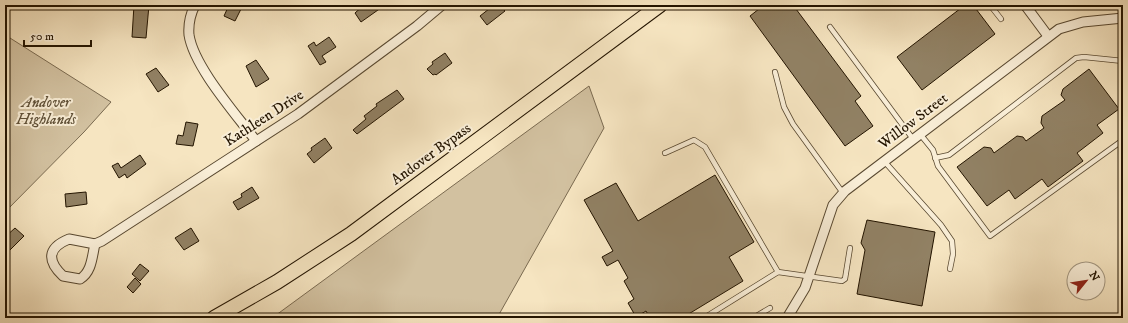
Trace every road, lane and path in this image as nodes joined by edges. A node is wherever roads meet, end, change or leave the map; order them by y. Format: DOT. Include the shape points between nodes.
graph roads {
  1 [pos="195,5"];
  2 [pos="442,5"];
  3 [pos="660,5"];
  4 [pos="990,5"];
  5 [pos="1025,5"];
  6 [pos="1123,18"];
  7 [pos="1001,19"];
  8 [pos="830,27"];
  9 [pos="1048,36"];
  10 [pos="1123,61"];
  11 [pos="775,72"];
  12 [pos="916,136"];
  13 [pos="1123,140"];
  14 [pos="256,141"];
  15 [pos="665,153"];
  16 [pos="935,158"];
  17 [pos="884,161"];
  18 [pos="843,193"];
  19 [pos="94,244"];
  20 [pos="850,248"];
  21 [pos="950,269"];
  22 [pos="778,272"];
  23 [pos="810,277"];
  24 [pos="770,308"];
  25 [pos="712,316"];
  26 [pos="214,318"];
  27 [pos="704,318"];
  28 [pos="753,318"];
  29 [pos="787,318"];
  1 -- 14 [label="street" via="189,22 189,36 201,65"];
  2 -- 14 [label="street, Kathleen Drive" via="298,114"];
  3 -- 26 [label="main road, Andover Bypass" via="352,234 277,282"];
  4 -- 7 [label="lane"];
  5 -- 9 [label="street"];
  6 -- 9 [label="street, Willow Street" via="1072,24"];
  8 -- 12 [label="lane"];
  9 -- 12 [label="street, Willow Street"];
  10 -- 16 [label="lane" via="1076,58 949,155"];
  11 -- 18 [label="lane" via="784,107 793,124"];
  12 -- 16 [label="lane" via="933,150"];
  12 -- 17 [label="street, Willow Street"];
  13 -- 16 [label="lane" via="990,236 938,166"];
  14 -- 19 [label="street, Kathleen Drive"];
  15 -- 22 [label="lane" via="694,140 705,147"];
  17 -- 18 [label="street, Willow Street"];
  17 -- 21 [label="lane" via="952,241"];
  18 -- 23 [label="street, Willow Street" via="833,205"];
  19 -- 19 [label="street" via="90,267 87,274 80,279 63,276 52,264 50,257 53,251 66,240 74,239"];
  20 -- 23 [label="lane" via="845,279 842,281"];
  22 -- 23 [label="lane"];
  22 -- 25 [label="lane"];
  23 -- 29 [label="street, Willow Street"];
  24 -- 28 [label="lane"];
  25 -- 27 [label="lane"];
}
